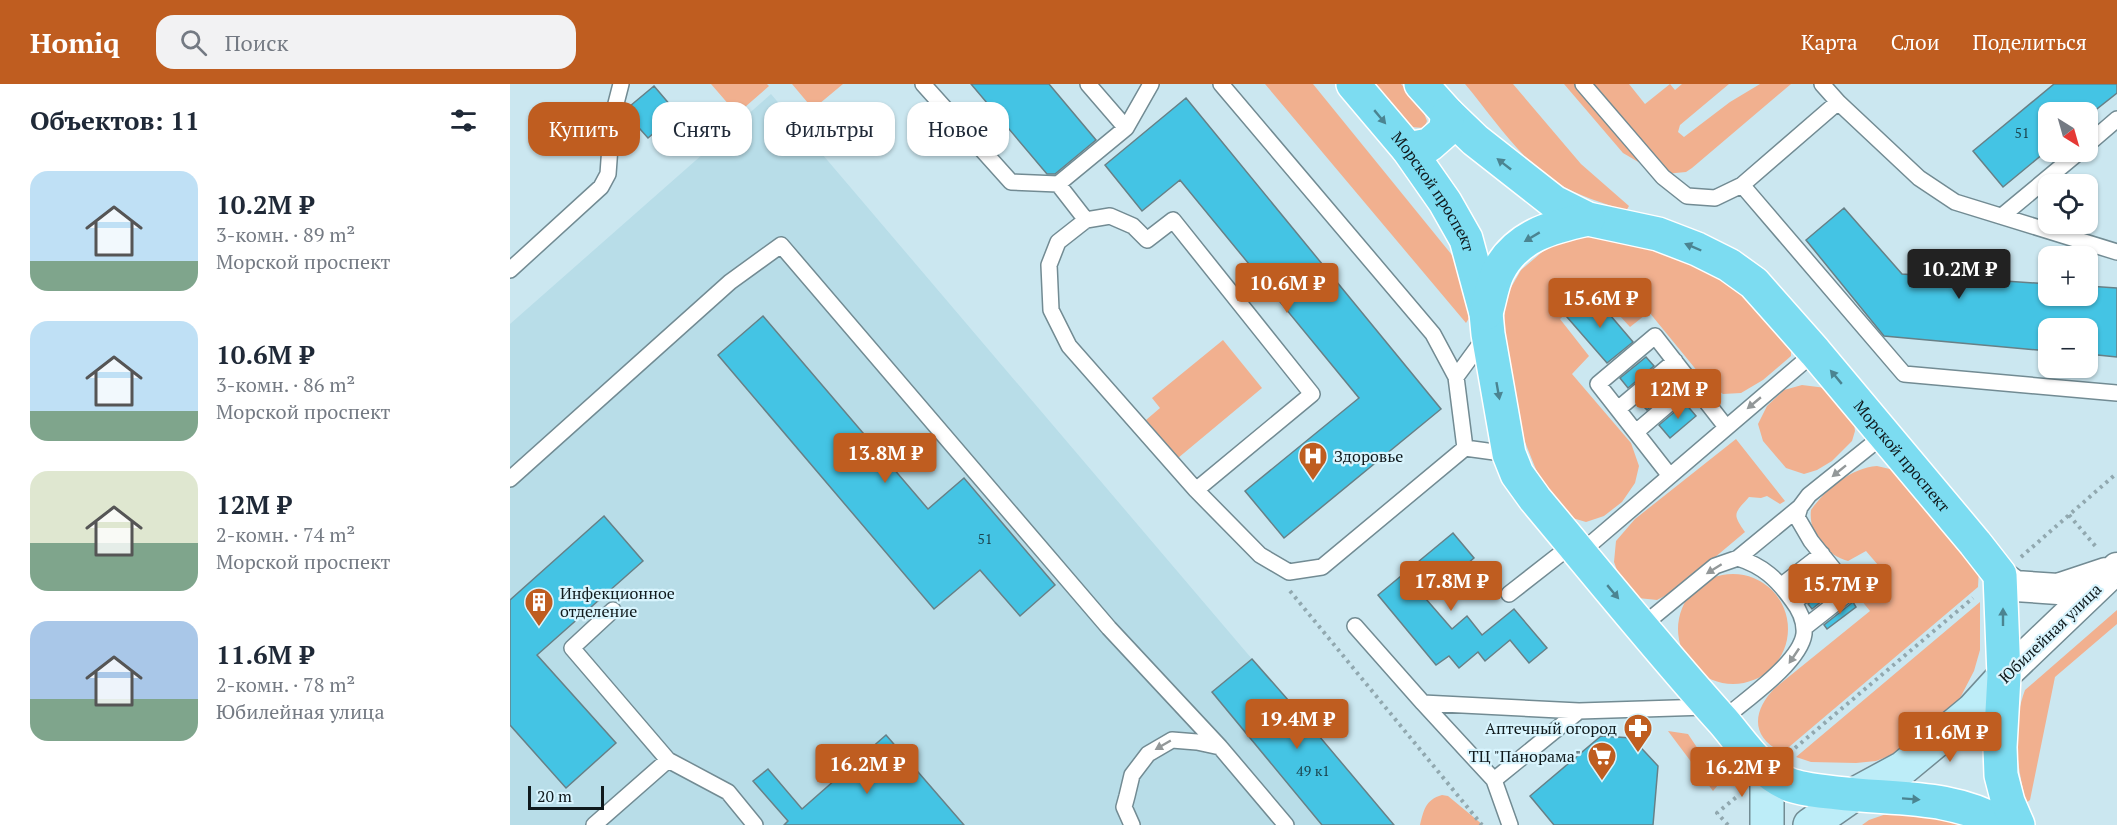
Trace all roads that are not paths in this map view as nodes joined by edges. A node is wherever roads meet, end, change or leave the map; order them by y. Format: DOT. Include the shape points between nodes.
graph roads {
  1 [pos="621,84"];
  2 [pos="923,84"];
  3 [pos="1088,84"];
  4 [pos="1151,84"];
  5 [pos="1221,84"];
  6 [pos="1353,84"];
  7 [pos="1421,84"];
  8 [pos="1583,84"];
  9 [pos="1822,84"];
  10 [pos="1838,102"];
  11 [pos="1448,114"];
  12 [pos="2117,119"];
  13 [pos="1126,128"];
  14 [pos="2098,135"];
  15 [pos="1408,149"];
  16 [pos="2067,162"];
  17 [pos="1058,184"];
  18 [pos="1742,185"];
  19 [pos="2002,216"];
  20 [pos="1587,219"];
  21 [pos="1086,220"];
  22 [pos="2117,252"];
  23 [pos="510,270"];
  24 [pos="1487,323"];
  25 [pos="1815,352"];
  26 [pos="1675,361"];
  27 [pos="1456,377"];
  28 [pos="1692,384"];
  29 [pos="2117,393"];
  30 [pos="1618,409"];
  31 [pos="1726,427"];
  32 [pos="1636,432"];
  33 [pos="1885,434"];
  34 [pos="1465,448"];
  35 [pos="1509,454"];
  36 [pos="1670,476"];
  37 [pos="510,479"];
  38 [pos="1196,490"];
  39 [pos="1800,507"];
  40 [pos="1576,549"];
  41 [pos="1822,554"];
  42 [pos="1738,558"];
  43 [pos="2110,562"];
  44 [pos="2011,566"];
  45 [pos="1835,571"];
  46 [pos="1782,585"];
  47 [pos="1509,594"];
  48 [pos="1794,603"];
  49 [pos="613,610"];
  50 [pos="1355,626"];
  51 [pos="1642,626"];
  52 [pos="1804,628"];
  53 [pos="2004,676"];
  54 [pos="1423,703"];
  55 [pos="1579,711"];
  56 [pos="1716,713"];
  57 [pos="1220,747"];
  58 [pos="669,760"];
  59 [pos="1494,780"];
  60 [pos="1756,781"];
  61 [pos="1853,795"];
  62 [pos="594,825"];
  63 [pos="755,825"];
  64 [pos="1132,825"];
  65 [pos="1286,825"];
  66 [pos="1510,825"];
  67 [pos="1767,825"];
  68 [pos="1810,825"];
  69 [pos="2004,825"];
  70 [pos="2018,825"];
  1 -- 23 [label="lane" via="612,118 608,174 601,187"];
  2 -- 17 [label="lane" via="1011,182"];
  3 -- 13 [label="lane"];
  4 -- 13 [label="lane"];
  5 -- 27 [label="lane" via="1433,334"];
  6 -- 15 [label="main road, Морской проспект, one-way"];
  7 -- 11 [label="main road, Морской проспект"];
  8 -- 18 [label="lane" via="1663,177 1687,196 1715,198"];
  9 -- 10 [label="lane"];
  10 -- 18 [label="lane"];
  10 -- 19 [label="lane" via="1919,178 1955,202"];
  11 -- 15 [label="main road" via="1445,131 1429,145"];
  20 -- 11 [label="main road, Морской проспект, one-way" via="1554,202"];
  12 -- 14 [label="lane"];
  13 -- 17 [label="lane"];
  15 -- 24 [label="main road, Морской проспект" via="1466,239"];
  16 -- 19 [label="lane"];
  17 -- 21 [label="lane"];
  18 -- 29 [label="lane" via="1904,374"];
  19 -- 22 [label="lane"];
  20 -- 24 [label="main road, Морской проспект, one-way" via="1527,239 1506,259 1497,273"];
  25 -- 20 [label="main road, Морской проспект, one-way" via="1754,284 1730,265 1668,237"];
  21 -- 38 [label="lane" via="1058,242 1049,265 1051,310 1069,346"];
  21 -- 38 [label="lane" via="1110,216 1133,226 1147,240 1173,220 1312,394"];
  24 -- 27 [label="lane"];
  24 -- 35 [label="main road, Морской проспект, one-way"];
  25 -- 31 [label="lane, one-way"];
  33 -- 25 [label="main road, Морской проспект, one-way"];
  26 -- 28 [label="lane"];
  26 -- 30 [label="lane"];
  26 -- 30 [label="lane" via="1655,336 1606,377 1598,384"];
  27 -- 34 [label="lane"];
  28 -- 31 [label="lane"];
  28 -- 32 [label="lane"];
  30 -- 32 [label="lane"];
  31 -- 36 [label="lane"];
  32 -- 36 [label="lane"];
  33 -- 39 [label="lane, one-way" via="1809,495"];
  33 -- 44 [label="main road, Морской проспект"];
  34 -- 35 [label="lane"];
  34 -- 38 [label="lane" via="1322,567 1289,572 1260,555"];
  35 -- 40 [label="main road, Морской проспект" via="1517,474"];
  36 -- 40 [label="lane"];
  37 -- 57 [label="lane" via="730,282 781,245 1109,628"];
  39 -- 41 [label="lane" via="1797,518"];
  39 -- 42 [label="lane"];
  40 -- 47 [label="lane"];
  40 -- 51 [label="main road, Морской проспект, one-way"];
  41 -- 45 [label="lane"];
  41 -- 46 [label="lane"];
  42 -- 46 [label="lane" via="1767,570"];
  42 -- 51 [label="lane, one-way" via="1715,566"];
  43 -- 44 [label="street" via="2058,589 2015,586"];
  43 -- 53 [label="street, Юбилейная улица"];
  53 -- 44 [label="main road, one-way"];
  45 -- 48 [label="lane"];
  45 -- 52 [label="lane" via="1851,591"];
  46 -- 48 [label="lane"];
  48 -- 52 [label="lane"];
  49 -- 58 [label="lane" via="573,648"];
  50 -- 54 [label="lane"];
  51 -- 56 [label="main road, Морской проспект"];
  52 -- 56 [label="lane, one-way" via="1801,644 1790,663"];
  53 -- 61 [label="main road, Юбилейная улица" via="1973,710 1903,768"];
  53 -- 70 [label="main road" via="2001,775"];
  54 -- 55 [label="lane"];
  54 -- 59 [label="lane"];
  55 -- 56 [label="lane"];
  55 -- 59 [label="lane"];
  56 -- 60 [label="main road, Морской проспект"];
  57 -- 64 [label="lane, one-way" via="1173,740 1148,754 1132,775 1124,807"];
  57 -- 65 [label="lane"];
  58 -- 62 [label="lane"];
  58 -- 63 [label="lane" via="728,792"];
  59 -- 66 [label="lane"];
  60 -- 61 [label="main road, Морской проспект"];
  60 -- 67 [label="main road"];
  61 -- 68 [label="main road, Юбилейная улица"];
  61 -- 69 [label="main road, Морской проспект, one-way" via="1938,801 1989,816"];
}
